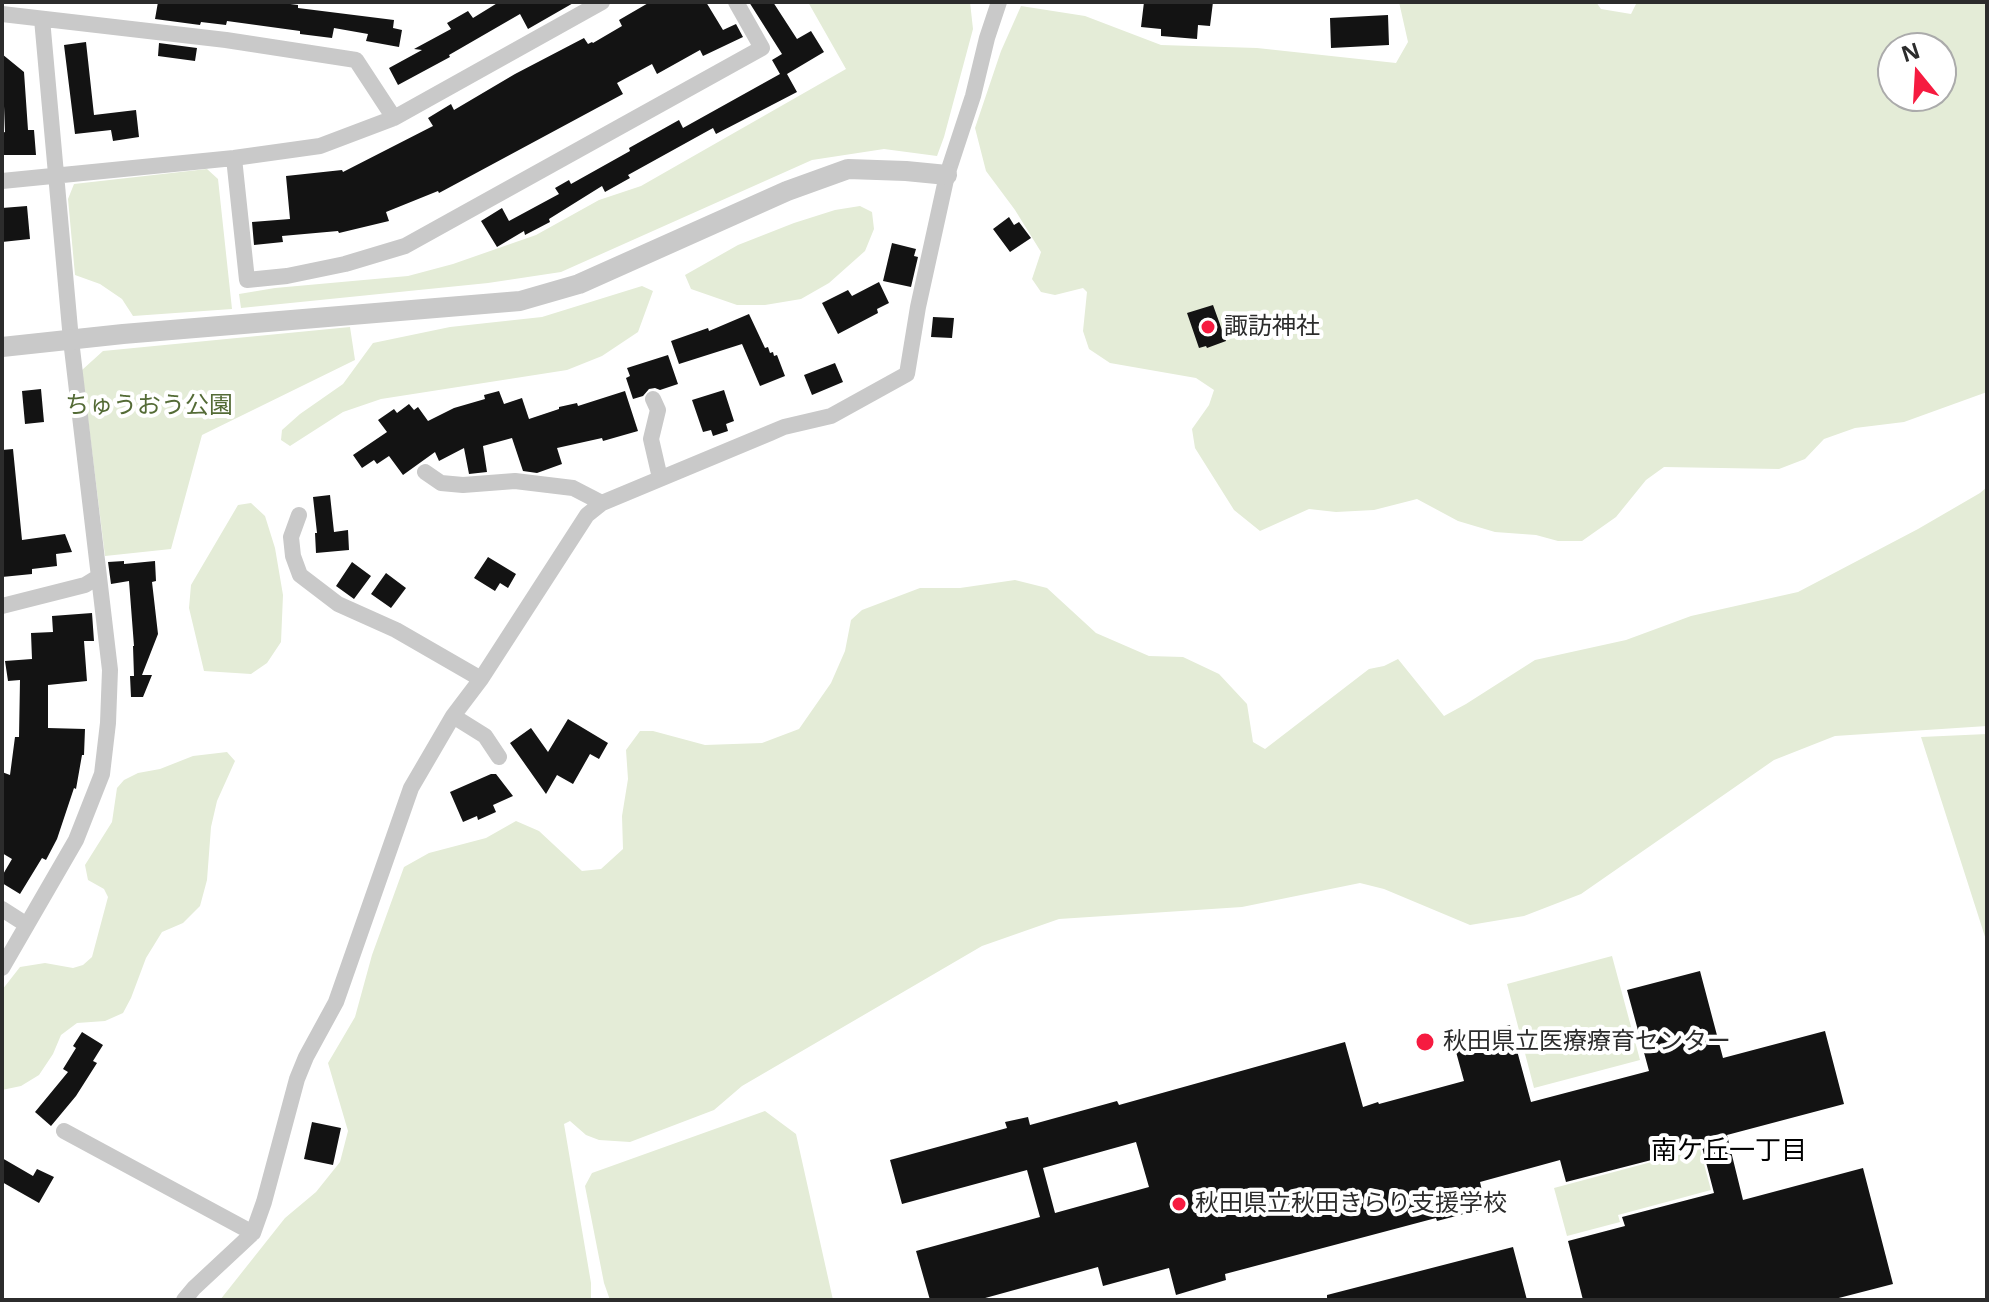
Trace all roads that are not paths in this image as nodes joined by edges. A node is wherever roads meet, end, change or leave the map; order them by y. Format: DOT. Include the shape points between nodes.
graph roads {
  1 [pos="602,2"];
  2 [pos="736,2"];
  3 [pos="999,2"];
  4 [pos="2,14"];
  5 [pos="42,19"];
  6 [pos="394,118"];
  7 [pos="234,158"];
  8 [pos="57,175"];
  9 [pos="947,175"];
  10 [pos="2,181"];
  11 [pos="71,340"];
  12 [pos="2,347"];
  13 [pos="653,399"];
  14 [pos="425,472"];
  15 [pos="660,478"];
  16 [pos="602,503"];
  17 [pos="299,515"];
  18 [pos="98,577"];
  19 [pos="2,606"];
  20 [pos="481,679"];
  21 [pos="453,716"];
  22 [pos="499,757"];
  23 [pos="2,909"];
  24 [pos="27,925"];
  25 [pos="2,968"];
  26 [pos="64,1131"];
  27 [pos="253,1233"];
  28 [pos="184,1300"];
  1 -- 6 [label="street"];
  2 -- 7 [label="street" via="762,48 405,246 345,264 247,280"];
  3 -- 9 [label="street"];
  4 -- 5 [label="street"];
  5 -- 6 [label="street" via="356,60"];
  5 -- 8 [label="street"];
  6 -- 7 [label="street" via="320,146"];
  7 -- 8 [label="street"];
  8 -- 10 [label="street"];
  8 -- 11 [label="street"];
  9 -- 11 [label="street" via="848,169 579,284 520,301"];
  9 -- 15 [label="street" via="907,374 831,416 784,427"];
  11 -- 12 [label="street"];
  11 -- 18 [label="street"];
  13 -- 15 [label="street" via="658,410 651,439"];
  14 -- 16 [label="street" via="441,483 515,481 573,488"];
  15 -- 16 [label="street"];
  16 -- 20 [label="street" via="587,515"];
  17 -- 20 [label="street" via="291,537 300,575 338,604"];
  18 -- 19 [label="street"];
  18 -- 24 [label="street" via="110,670 102,774 76,840"];
  20 -- 21 [label="street"];
  21 -- 22 [label="street" via="485,736"];
  21 -- 27 [label="street" via="411,788 336,1002 297,1079"];
  23 -- 24 [label="street"];
  24 -- 25 [label="street"];
  26 -- 27 [label="street"];
  27 -- 28 [label="street"];
}
